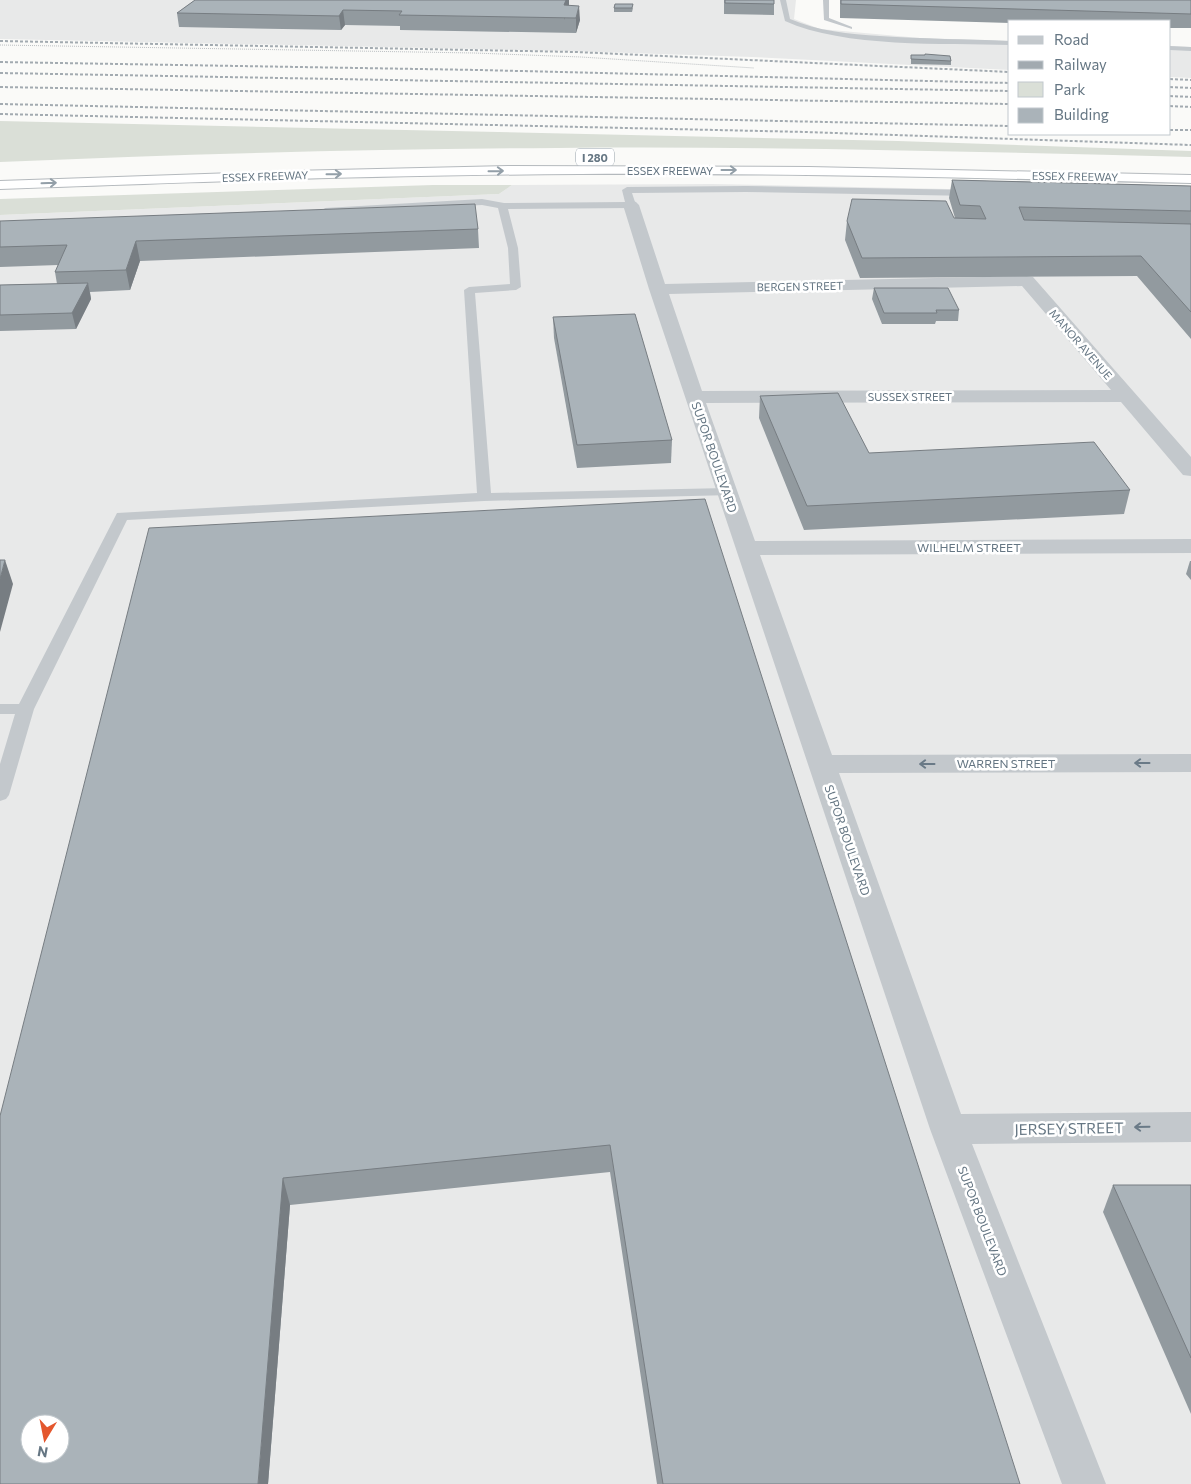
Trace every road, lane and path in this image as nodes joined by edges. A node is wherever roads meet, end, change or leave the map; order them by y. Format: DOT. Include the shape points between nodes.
graph roads {
  1 [pos="783,0"];
  2 [pos="826,0"];
  3 [pos="1008,37"];
  4 [pos="1171,41"];
  5 [pos="1191,42"];
  6 [pos="1008,43"];
  7 [pos="0,45"];
  8 [pos="1171,48"];
  9 [pos="1191,48"];
  10 [pos="754,68"];
  11 [pos="1191,166"];
  12 [pos="0,172"];
  13 [pos="1191,179"];
  14 [pos="0,185"];
  15 [pos="985,193"];
  16 [pos="629,197"];
  17 [pos="504,206"];
  18 [pos="318,210"];
  19 [pos="942,284"];
  20 [pos="658,288"];
  21 [pos="1126,396"];
  22 [pos="694,397"];
  23 [pos="1191,470"];
  24 [pos="727,492"];
  25 [pos="484,497"];
  26 [pos="1191,546"];
  27 [pos="746,548"];
  28 [pos="0,709"];
  29 [pos="25,709"];
  30 [pos="1191,762"];
  31 [pos="821,764"];
  32 [pos="0,795"];
  33 [pos="1191,1127"];
  34 [pos="948,1129"];
  35 [pos="1084,1484"];
  1 -- 6 [label="lane" via="787,20 816,30 902,39"];
  2 -- 3 [label="lane" via="826,19 855,29"];
  4 -- 5 [label="lane"];
  7 -- 10 [label="path" via="474,53"];
  8 -- 9 [label="lane"];
  11 -- 12 [label="highway, ESSEX FREEWAY / I 280" via="600,157 303,161"];
  14 -- 13 [label="highway, ESSEX FREEWAY / I 280, one-way" via="308,174 578,170"];
  15 -- 16 [label="lane" via="746,189"];
  16 -- 17 [label="lane"];
  16 -- 20 [label="street, SUPOR BOULEVARD"];
  17 -- 18 [label="lane" via="482,202"];
  17 -- 25 [label="lane" via="513,248 516,287 469,290"];
  19 -- 20 [label="street, BERGEN STREET"];
  19 -- 21 [label="street, MANOR AVENUE" via="1027,281"];
  20 -- 22 [label="street, SUPOR BOULEVARD"];
  21 -- 22 [label="street, SUSSEX STREET"];
  21 -- 23 [label="street, MANOR AVENUE"];
  22 -- 24 [label="street, SUPOR BOULEVARD"];
  24 -- 25 [label="lane"];
  24 -- 27 [label="street, SUPOR BOULEVARD"];
  25 -- 29 [label="lane" via="122,516"];
  26 -- 27 [label="street, WILHELM STREET"];
  27 -- 31 [label="street, SUPOR BOULEVARD"];
  28 -- 29 [label="lane"];
  29 -- 32 [label="lane"];
  30 -- 31 [label="street, WARREN STREET, one-way"];
  31 -- 34 [label="street, SUPOR BOULEVARD"];
  33 -- 34 [label="street, JERSEY STREET, one-way"];
  34 -- 35 [label="street, SUPOR BOULEVARD"];
}
